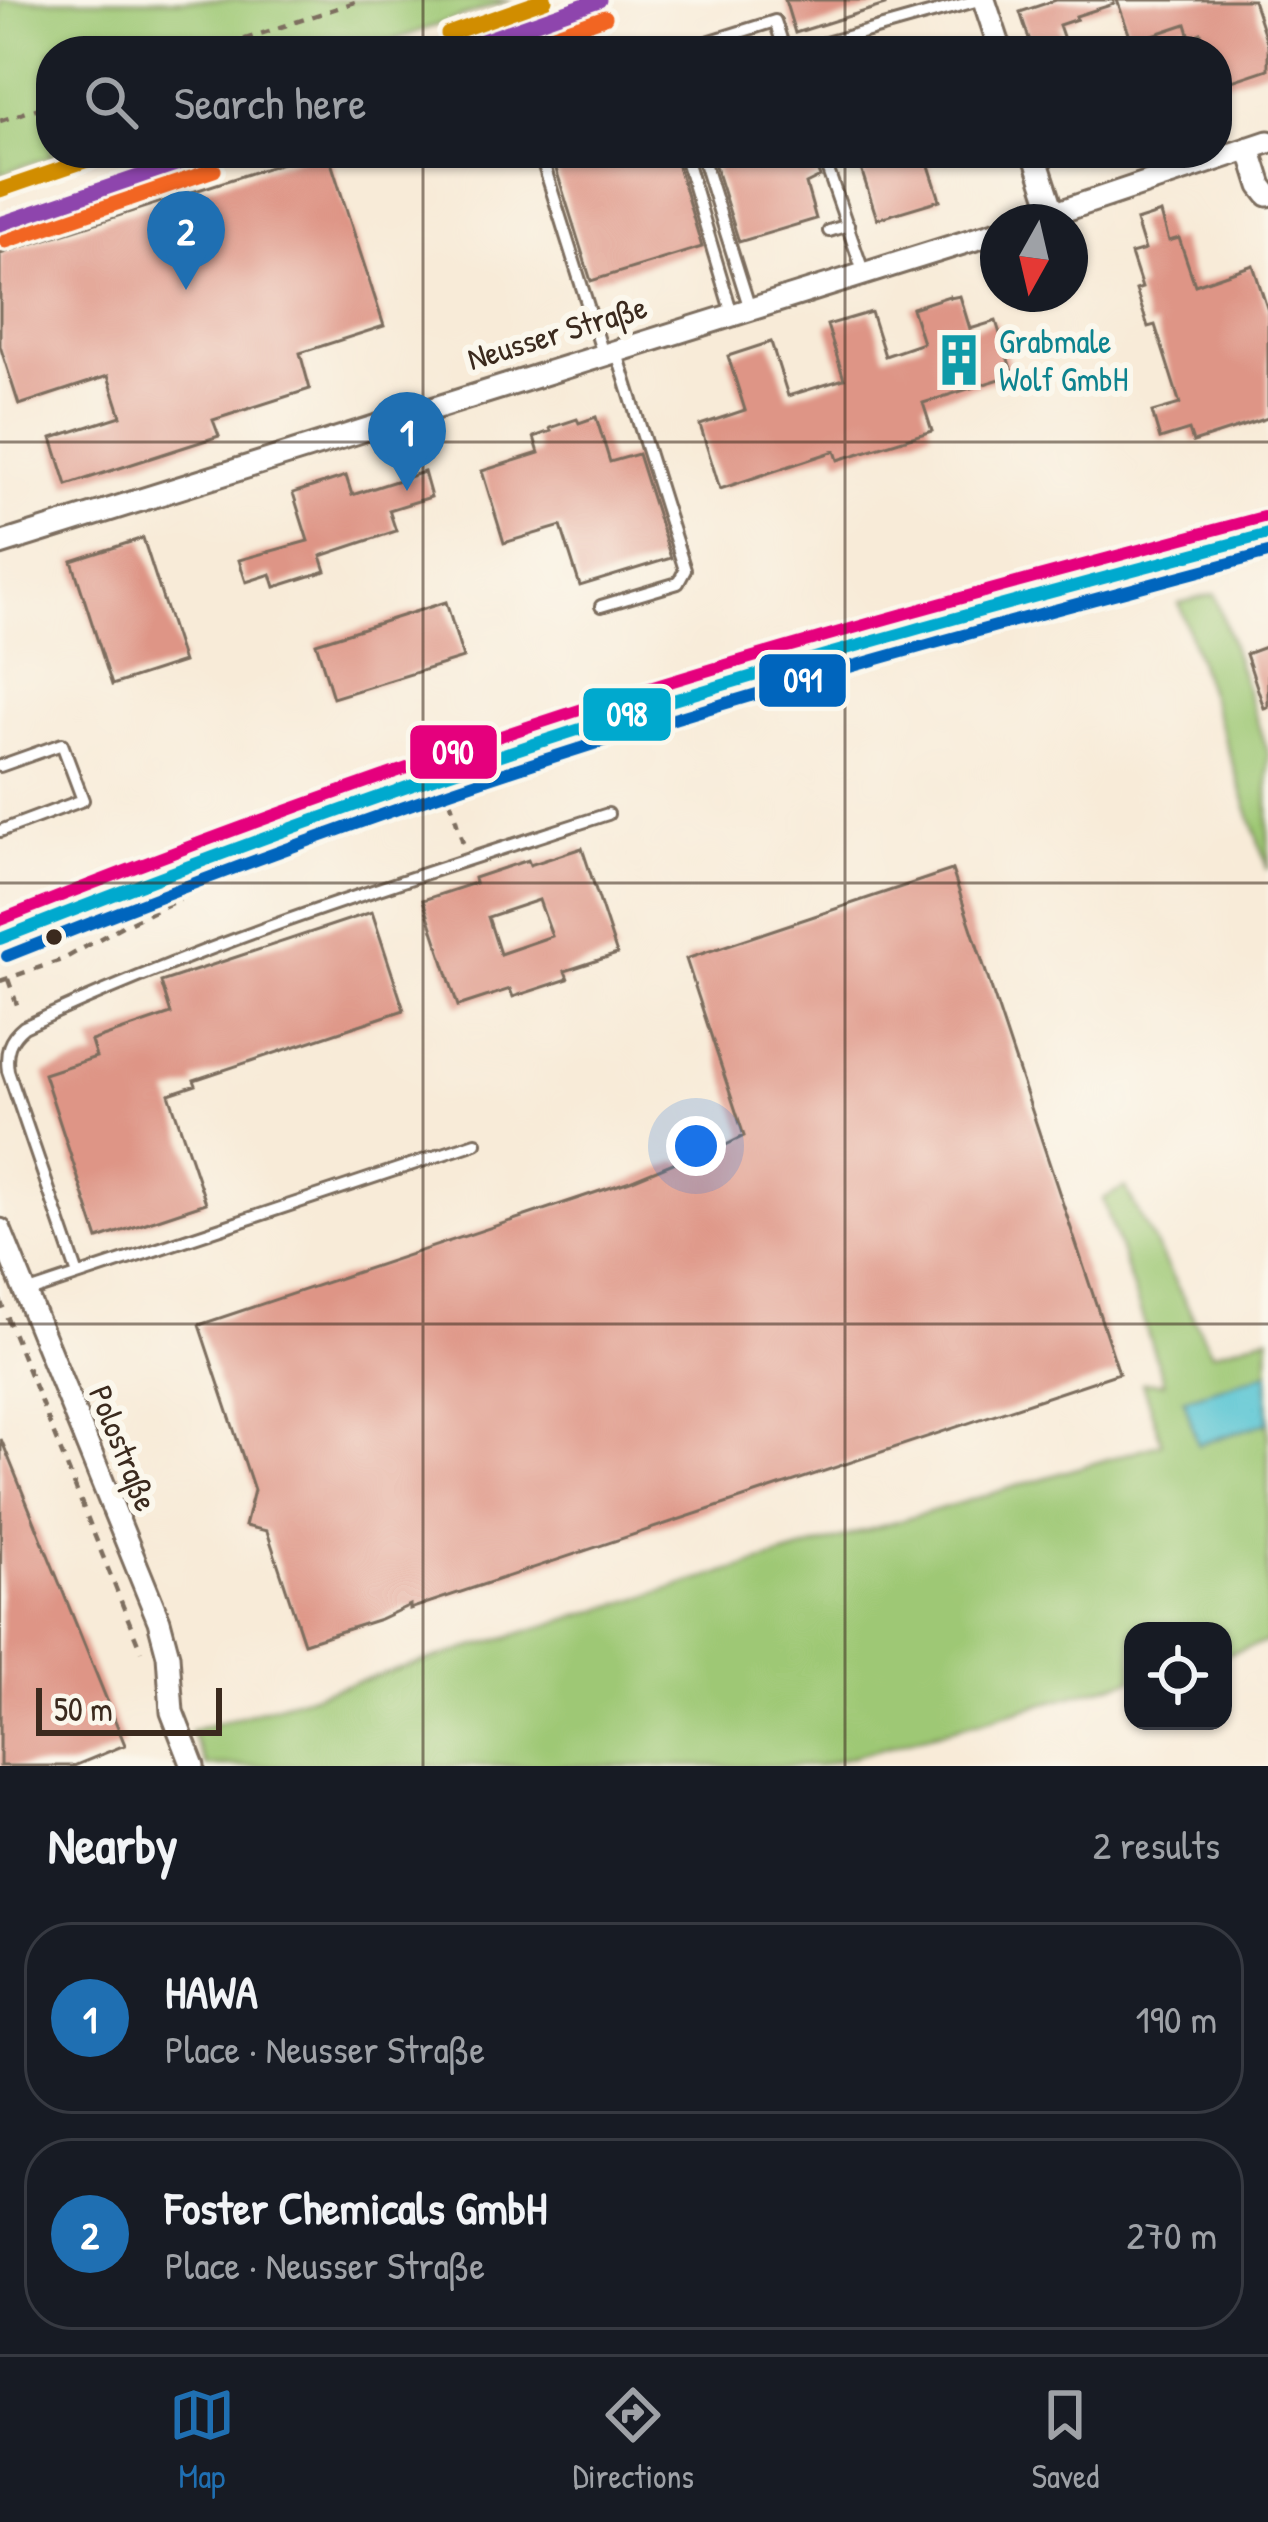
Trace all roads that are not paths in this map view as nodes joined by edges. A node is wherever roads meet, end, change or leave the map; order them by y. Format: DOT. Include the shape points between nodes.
graph roads {
  1 [pos="981,0"];
  2 [pos="728,36"];
  3 [pos="780,36"];
  4 [pos="851,36"];
  5 [pos="995,36"];
  6 [pos="1259,145"];
  7 [pos="545,168"];
  8 [pos="689,168"];
  9 [pos="706,168"];
  10 [pos="827,168"];
  11 [pos="1039,168"];
  12 [pos="1191,168"];
  13 [pos="1268,195"];
  14 [pos="1051,204"];
  15 [pos="1084,204"];
  16 [pos="848,225"];
  17 [pos="829,231"];
  18 [pos="980,238"];
  19 [pos="749,254"];
  20 [pos="734,259"];
  21 [pos="864,274"];
  22 [pos="741,312"];
  23 [pos="610,352"];
  24 [pos="1268,534"];
  25 [pos="0,544"];
  26 [pos="601,606"];
  27 [pos="0,766"];
  28 [pos="608,814"];
  29 [pos="0,831"];
  30 [pos="0,939"];
  31 [pos="476,1143"];
  32 [pos="0,1230"];
  33 [pos="78,1275"];
  34 [pos="26,1293"];
  35 [pos="193,1766"];
  1 -- 4 [label="lane"];
  1 -- 5 [label="street"];
  2 -- 3 [label="lane" via="776,21"];
  6 -- 13 [label="street"];
  7 -- 23 [label="lane"];
  8 -- 22 [label="lane"];
  9 -- 20 [label="lane"];
  10 -- 16 [label="lane"];
  11 -- 14 [label="street"];
  12 -- 15 [label="street"];
  16 -- 17 [label="lane"];
  16 -- 21 [label="lane"];
  18 -- 21 [label="street, Neusser Straße"];
  19 -- 20 [label="lane"];
  20 -- 22 [label="lane"];
  21 -- 22 [label="street, Neusser Straße"];
  22 -- 23 [label="street, Neusser Straße"];
  23 -- 25 [label="street, Neusser Straße"];
  23 -- 26 [label="lane" via="685,570 678,583"];
  24 -- 30 [label="main road" via="572,731"];
  27 -- 29 [label="lane" via="62,743 83,800"];
  28 -- 33 [label="lane" via="165,965 24,1027 7,1050 8,1071"];
  31 -- 33 [label="lane"];
  32 -- 34 [label="street, Polostraße"];
  33 -- 34 [label="lane"];
  34 -- 35 [label="street, Polostraße" via="159,1621 175,1719"];
}
